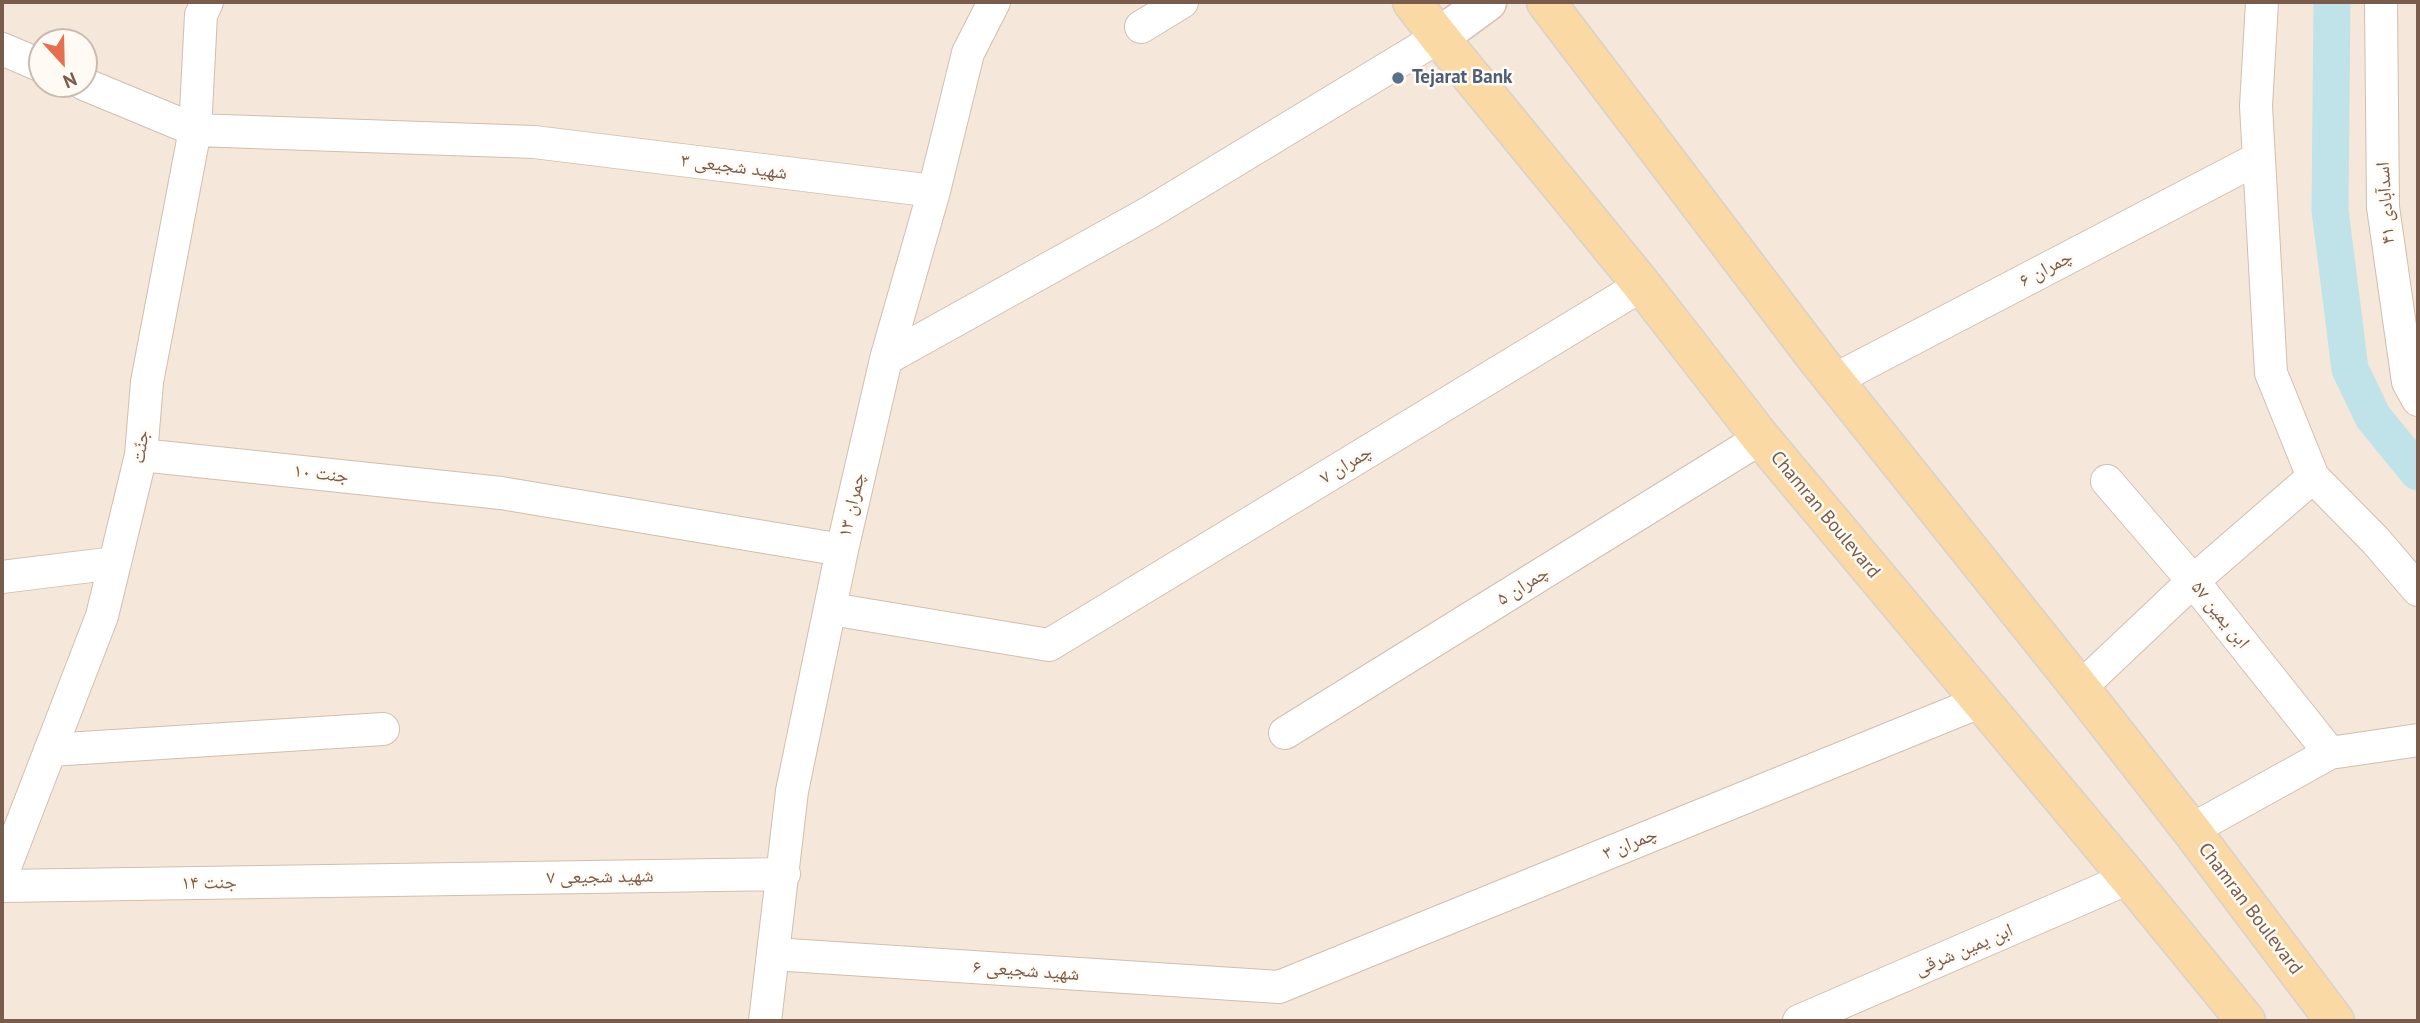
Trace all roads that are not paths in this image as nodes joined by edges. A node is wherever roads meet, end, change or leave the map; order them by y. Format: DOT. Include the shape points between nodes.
graph roads {
  1 [pos="207,2"];
  2 [pos="994,2"];
  3 [pos="1182,2"];
  4 [pos="1412,2"];
  5 [pos="1487,2"];
  6 [pos="1546,2"];
  7 [pos="2262,2"];
  8 [pos="2381,2"];
  9 [pos="1141,27"];
  10 [pos="1439,37"];
  11 [pos="2,49"];
  12 [pos="28,60"];
  13 [pos="98,89"];
  14 [pos="195,130"];
  15 [pos="2259,158"];
  16 [pos="934,191"];
  17 [pos="1642,285"];
  18 [pos="886,359"];
  19 [pos="1834,380"];
  20 [pos="2418,401"];
  21 [pos="1761,438"];
  22 [pos="141,455"];
  23 [pos="2314,477"];
  24 [pos="2107,481"];
  25 [pos="842,550"];
  26 [pos="115,563"];
  27 [pos="2,577"];
  28 [pos="2193,581"];
  29 [pos="2418,590"];
  30 [pos="831,609"];
  31 [pos="2080,688"];
  32 [pos="1982,701"];
  33 [pos="383,729"];
  34 [pos="1285,733"];
  35 [pos="2418,740"];
  36 [pos="50,750"];
  37 [pos="2330,752"];
  38 [pos="2191,830"];
  39 [pos="784,874"];
  40 [pos="2,875"];
  41 [pos="2129,878"];
  42 [pos="416,880"];
  43 [pos="2,886"];
  44 [pos="773,954"];
  45 [pos="1279,987"];
  46 [pos="765,1021"];
  47 [pos="1799,1021"];
  48 [pos="2246,1021"];
  49 [pos="2334,1021"];
  1 -- 14 [label="street, جنّت" via="201,15"];
  2 -- 16 [label="street, چمران ۱۳" via="968,53"];
  3 -- 9 [label="street"];
  4 -- 10 [label="main road, Chamran Boulevard"];
  5 -- 10 [label="main road"];
  6 -- 19 [label="main road, Chamran Boulevard"];
  7 -- 15 [label="street" via="2256,106"];
  8 -- 20 [label="street, اسدآبادی ۴۱" via="2384,207 2408,382"];
  10 -- 17 [label="main road, Chamran Boulevard"];
  10 -- 18 [label="street" via="1150,212"];
  11 -- 12 [label="street"];
  13 -- 14 [label="street"];
  14 -- 16 [label="street, شهید شجیعی ۳" via="534,142"];
  14 -- 22 [label="street, جنّت" via="147,383"];
  15 -- 19 [label="street, چمران ۶"];
  15 -- 23 [label="street" via="2271,373"];
  16 -- 18 [label="street, چمران ۱۳"];
  17 -- 21 [label="main road, Chamran Boulevard"];
  17 -- 30 [label="street, چمران ۷" via="1049,645"];
  18 -- 25 [label="street, چمران ۱۳"];
  19 -- 31 [label="main road, Chamran Boulevard"];
  21 -- 32 [label="main road, Chamran Boulevard"];
  21 -- 34 [label="street, چمران ۵"];
  22 -- 25 [label="street, جنت ۱۰" via="501,493"];
  22 -- 26 [label="street, جنّت"];
  23 -- 28 [label="street"];
  23 -- 29 [label="street"];
  24 -- 28 [label="street, ابن یمین ۵۷"];
  25 -- 30 [label="street, چمران ۱۳"];
  26 -- 27 [label="street"];
  26 -- 36 [label="street, جنّت" via="102,616"];
  28 -- 31 [label="street"];
  28 -- 37 [label="street, ابن یمین ۵۷"];
  30 -- 39 [label="street, چمران ۱۳" via="792,791"];
  31 -- 38 [label="main road, Chamran Boulevard"];
  32 -- 41 [label="main road, Chamran Boulevard"];
  32 -- 45 [label="street, چمران ۳"];
  33 -- 36 [label="street"];
  35 -- 37 [label="street"];
  36 -- 40 [label="street, جنّت"];
  37 -- 38 [label="street"];
  38 -- 49 [label="main road, Chamran Boulevard"];
  39 -- 42 [label="street, شهید شجیعی ۷"];
  39 -- 44 [label="street, چمران ۱۳"];
  41 -- 47 [label="street, ابن یمین شرقی"];
  41 -- 48 [label="main road, Chamran Boulevard"];
  42 -- 43 [label="street, جنت ۱۴"];
  44 -- 45 [label="street, شهید شجیعی ۶"];
  44 -- 46 [label="street, چمران ۱۳"];
}
